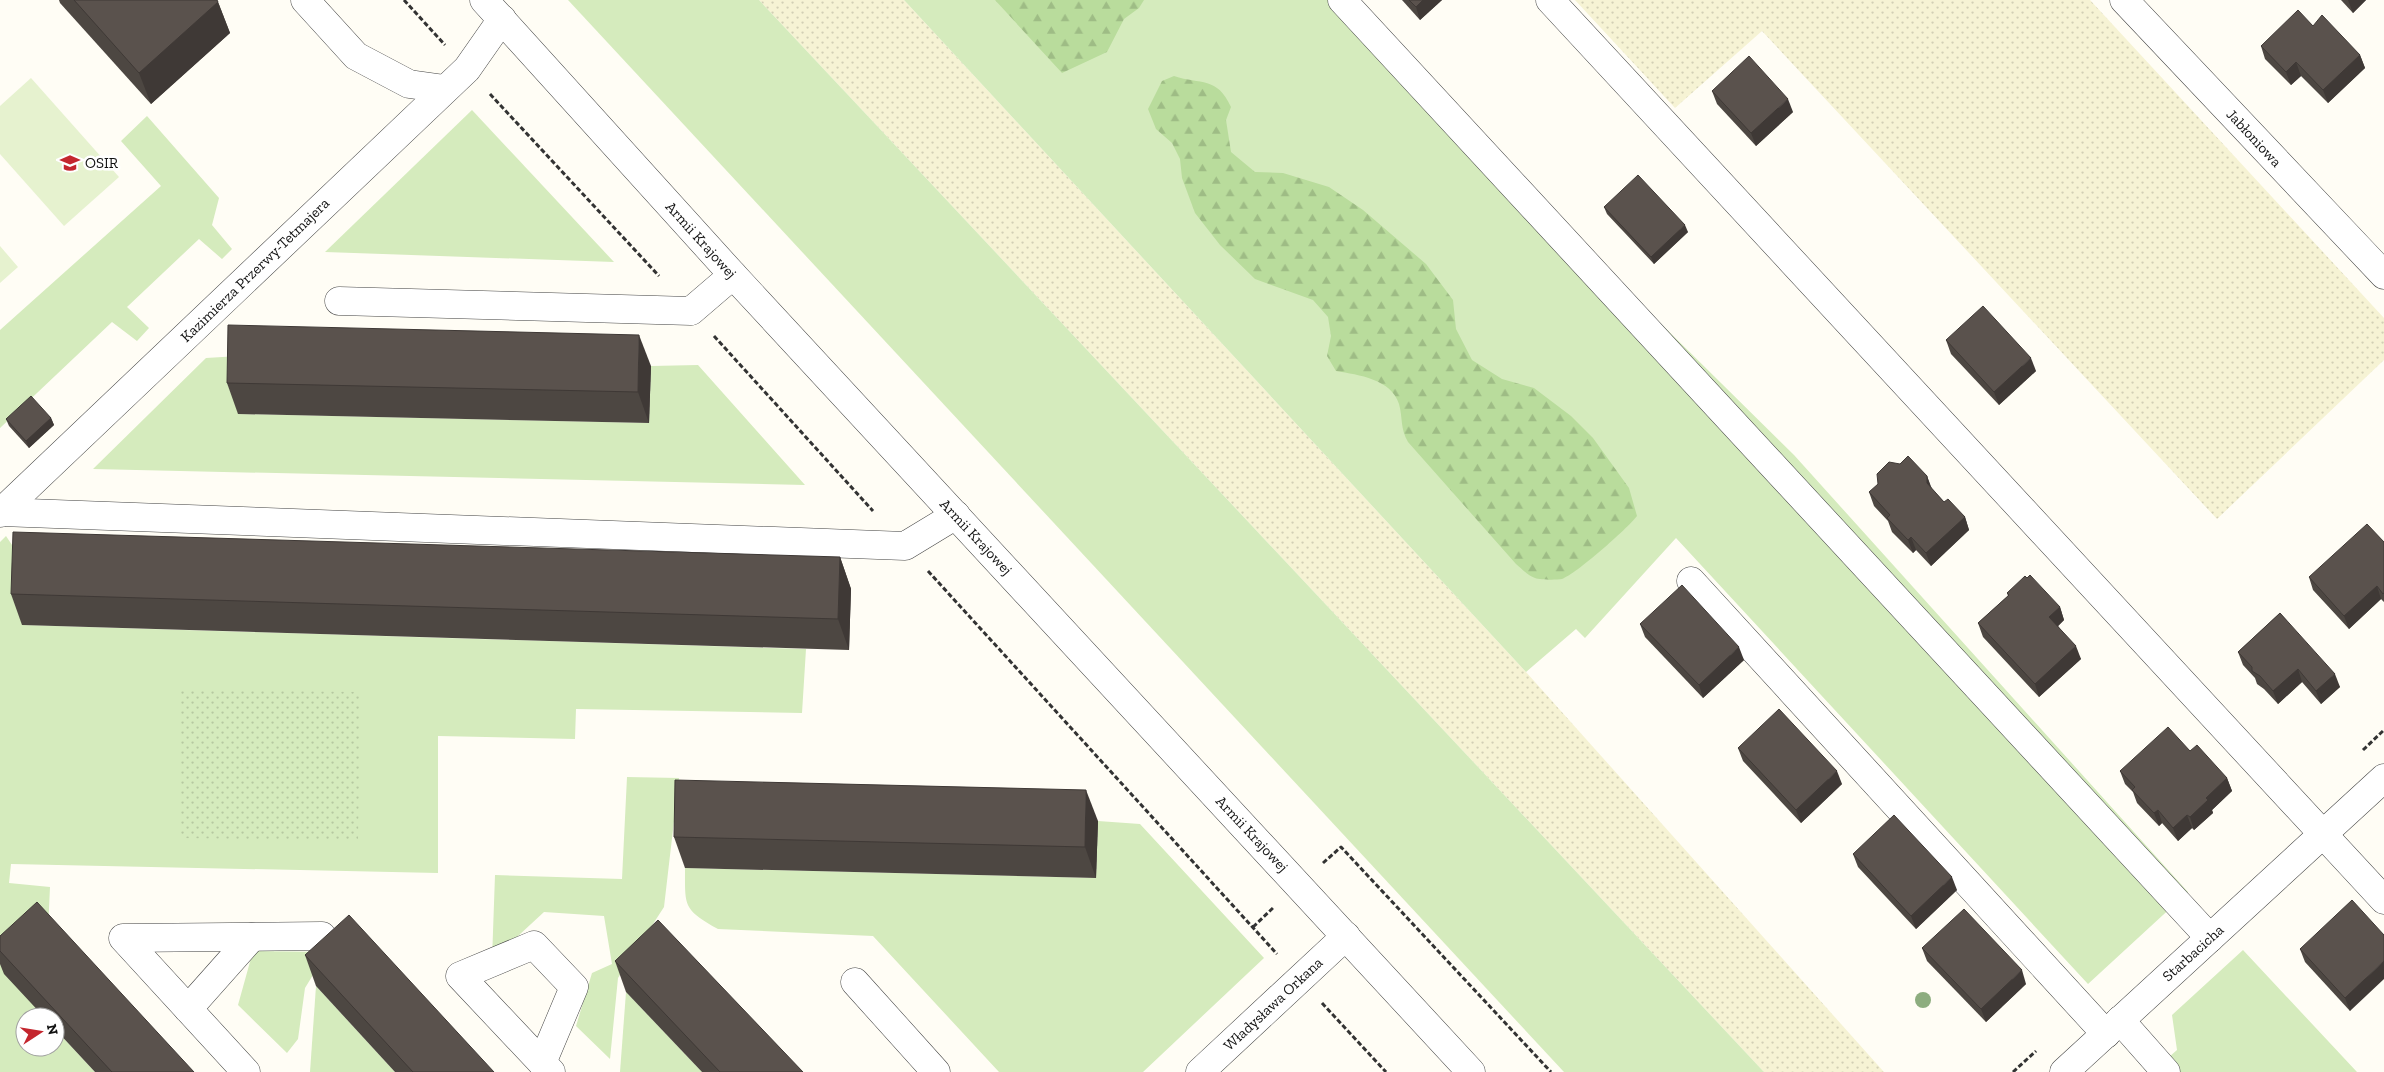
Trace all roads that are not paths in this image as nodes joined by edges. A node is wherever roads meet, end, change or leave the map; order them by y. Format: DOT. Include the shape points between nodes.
graph roads {
  1 [pos="305,0"];
  2 [pos="1342,0"];
  3 [pos="1550,0"];
  4 [pos="2124,0"];
  5 [pos="493,10"];
  6 [pos="445,89"];
  7 [pos="733,275"];
  8 [pos="2384,275"];
  9 [pos="339,301"];
  10 [pos="1,513"];
  11 [pos="956,515"];
  12 [pos="1691,581"];
  13 [pos="2384,778"];
  14 [pos="2323,834"];
  15 [pos="2384,900"];
  16 [pos="252,936"];
  17 [pos="322,936"];
  18 [pos="1346,936"];
  19 [pos="2210,938"];
  20 [pos="856,982"];
  21 [pos="188,1009"];
  22 [pos="2113,1027"];
  23 [pos="246,1072"];
  24 [pos="936,1072"];
  25 [pos="1200,1072"];
  26 [pos="1471,1072"];
  27 [pos="2064,1072"];
  28 [pos="2166,1072"];
  1 -- 6 [label="street" via="356,56 409,84"];
  2 -- 19 [label="street"];
  3 -- 14 [label="street"];
  4 -- 8 [label="street, Jabłoniowa"];
  5 -- 6 [label="street, Kazimierza Przerwy-Tetmajera" via="466,69"];
  5 -- 7 [label="street, Armii Krajowej"];
  6 -- 10 [label="street, Kazimierza Przerwy-Tetmajera"];
  7 -- 9 [label="street" via="691,311"];
  7 -- 11 [label="street, Armii Krajowej"];
  10 -- 11 [label="street" via="905,546"];
  11 -- 18 [label="street, Armii Krajowej"];
  12 -- 22 [label="street"];
  13 -- 14 [label="street, Starbacicha"];
  14 -- 15 [label="street"];
  14 -- 19 [label="street, Starbacicha"];
  16 -- 17 [label="street"];
  16 -- 21 [label="street"];
  16 -- 21 [label="street" via="123,938"];
  18 -- 25 [label="street, Władysława Orkana"];
  18 -- 26 [label="street, Armii Krajowej"];
  19 -- 22 [label="street, Starbacicha"];
  20 -- 24 [label="street"];
  21 -- 23 [label="street"];
  22 -- 27 [label="street, Starbacicha"];
  22 -- 28 [label="street"];
}
